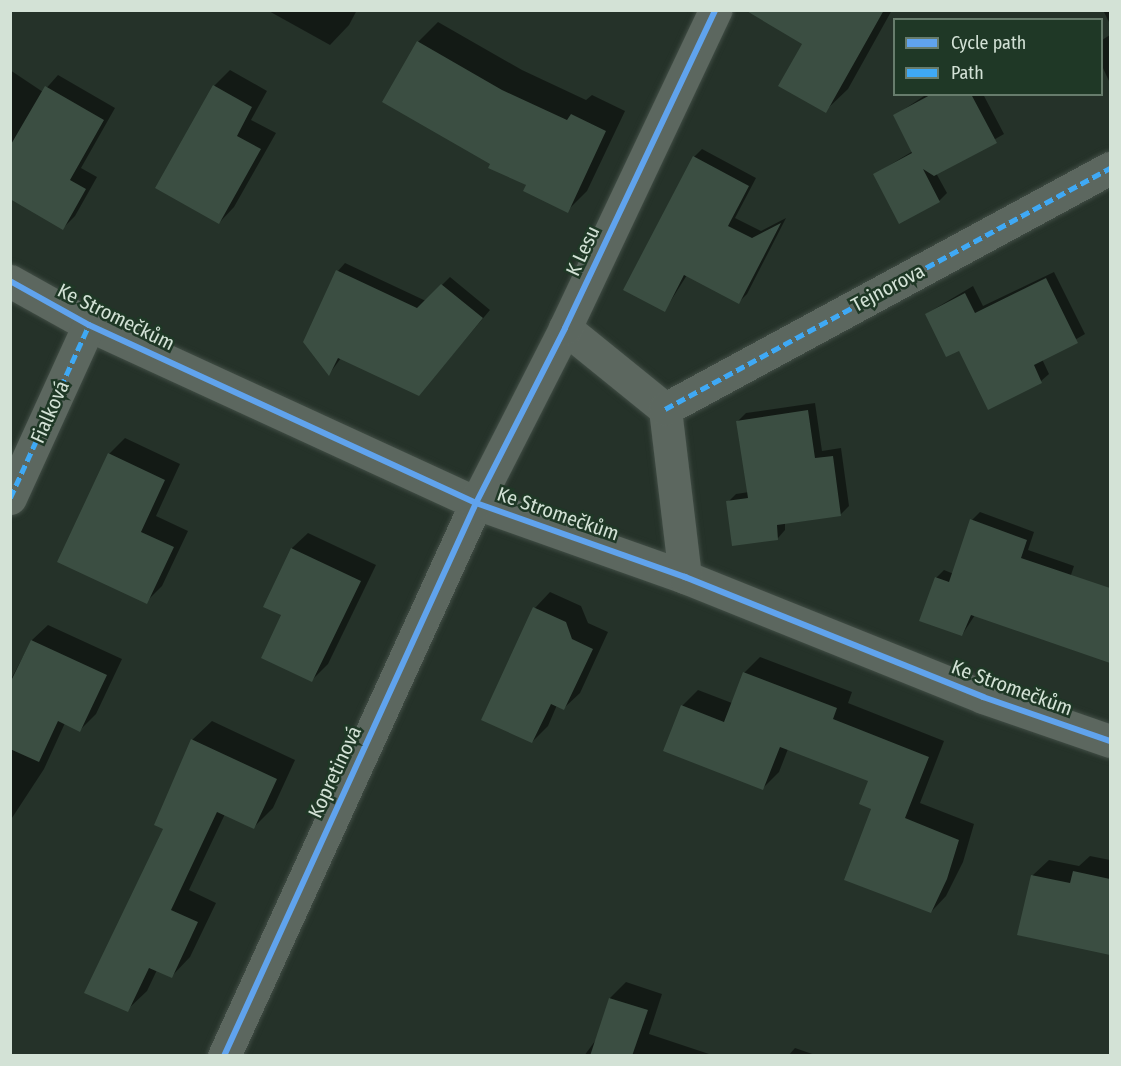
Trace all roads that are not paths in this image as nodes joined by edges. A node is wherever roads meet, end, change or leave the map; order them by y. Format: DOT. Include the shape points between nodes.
graph roads {
  1 [pos="715,10"];
  2 [pos="1110,168"];
  3 [pos="10,281"];
  4 [pos="89,325"];
  5 [pos="565,328"];
  6 [pos="665,409"];
  7 [pos="10,498"];
  8 [pos="476,503"];
  9 [pos="685,577"];
  10 [pos="1110,741"];
  11 [pos="224,1056"];
  1 -- 5 [label="street, K Lesu"];
  2 -- 6 [label="street, Tejnorova"];
  3 -- 4 [label="street, Ke Stromečkům"];
  4 -- 7 [label="street, Fialková"];
  4 -- 8 [label="street, Ke Stromečkům"];
  5 -- 6 [label="street"];
  5 -- 8 [label="street, K Lesu"];
  6 -- 9 [label="street"];
  8 -- 9 [label="street, Ke Stromečkům"];
  8 -- 11 [label="street, Kopretinová"];
  9 -- 10 [label="street, Ke Stromečkům" via="982,697"];
}
